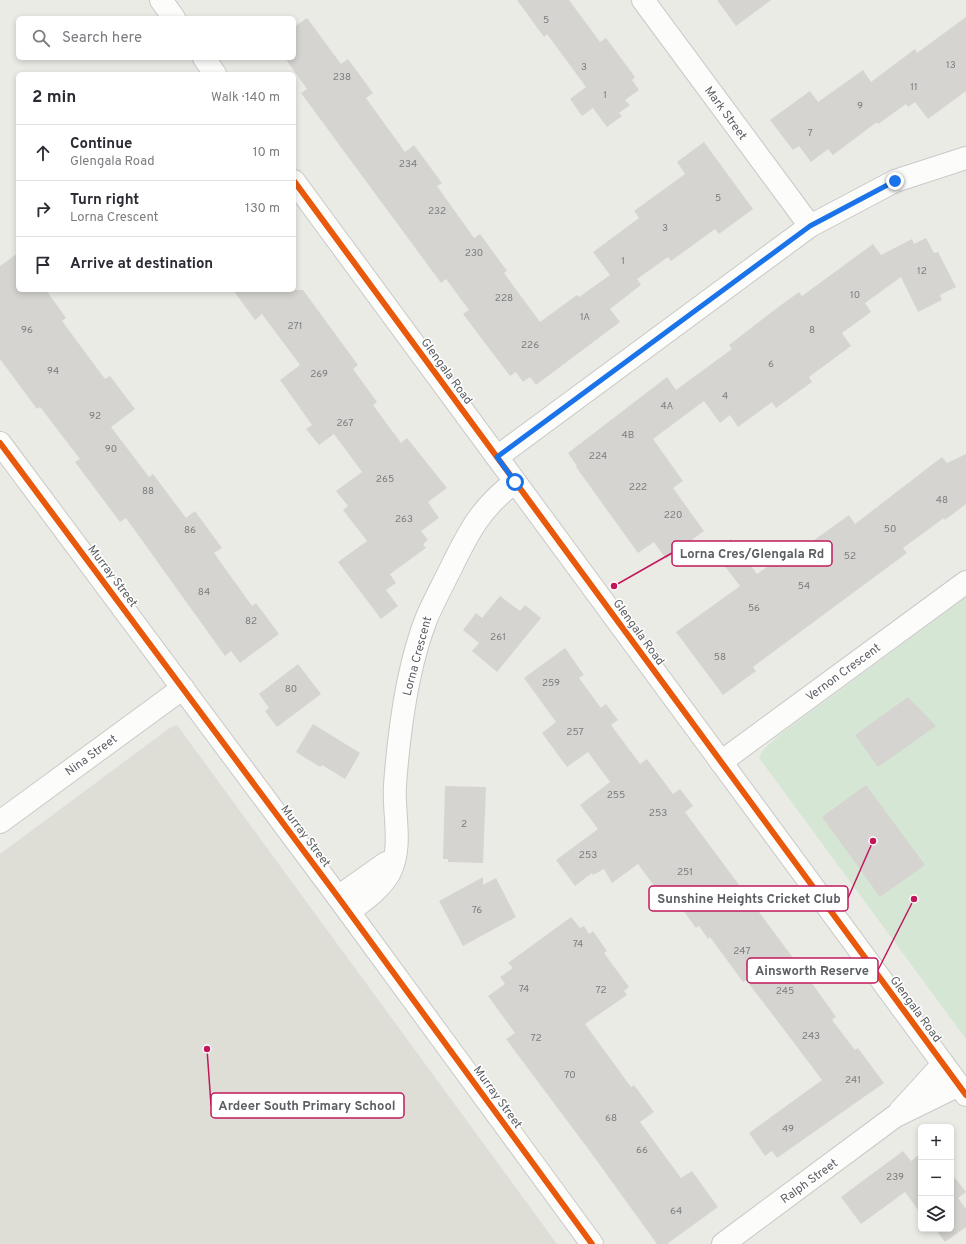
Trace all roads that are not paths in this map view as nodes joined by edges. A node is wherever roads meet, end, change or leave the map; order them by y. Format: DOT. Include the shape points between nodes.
graph roads {
  1 [pos="161,0"];
  2 [pos="643,0"];
  3 [pos="173,16"];
  4 [pos="205,60"];
  5 [pos="214,72"];
  6 [pos="966,158"];
  7 [pos="296,184"];
  8 [pos="810,226"];
  9 [pos="0,443"];
  10 [pos="497,457"];
  11 [pos="515,482"];
  12 [pos="966,582"];
  13 [pos="183,688"];
  14 [pos="721,762"];
  15 [pos="0,822"];
  16 [pos="344,904"];
  17 [pos="943,1064"];
  18 [pos="962,1090"];
  19 [pos="894,1117"];
  20 [pos="592,1244"];
  21 [pos="723,1244"];
  1 -- 3 [label="street"];
  2 -- 8 [label="street, Mark Street"];
  4 -- 5 [label="street"];
  6 -- 8 [label="street" via="895,181"];
  7 -- 10 [label="street, Glengala Road"];
  8 -- 10 [label="street"];
  9 -- 13 [label="street, Murray Street"];
  10 -- 11 [label="street, Glengala Road"];
  11 -- 14 [label="street, Glengala Road"];
  11 -- 16 [label="street, Lorna Crescent" via="482,512 463,542 427,617 405,703 398,744 394,858 366,879"];
  12 -- 14 [label="street, Vernon Crescent"];
  13 -- 15 [label="street, Nina Street"];
  13 -- 16 [label="street, Murray Street"];
  14 -- 17 [label="street, Glengala Road"];
  16 -- 20 [label="street, Murray Street"];
  17 -- 18 [label="street, Glengala Road"];
  17 -- 19 [label="street, Ralph Street"];
  18 -- 19 [label="street, Ralph Street"];
  19 -- 21 [label="street, Ralph Street"];
}
